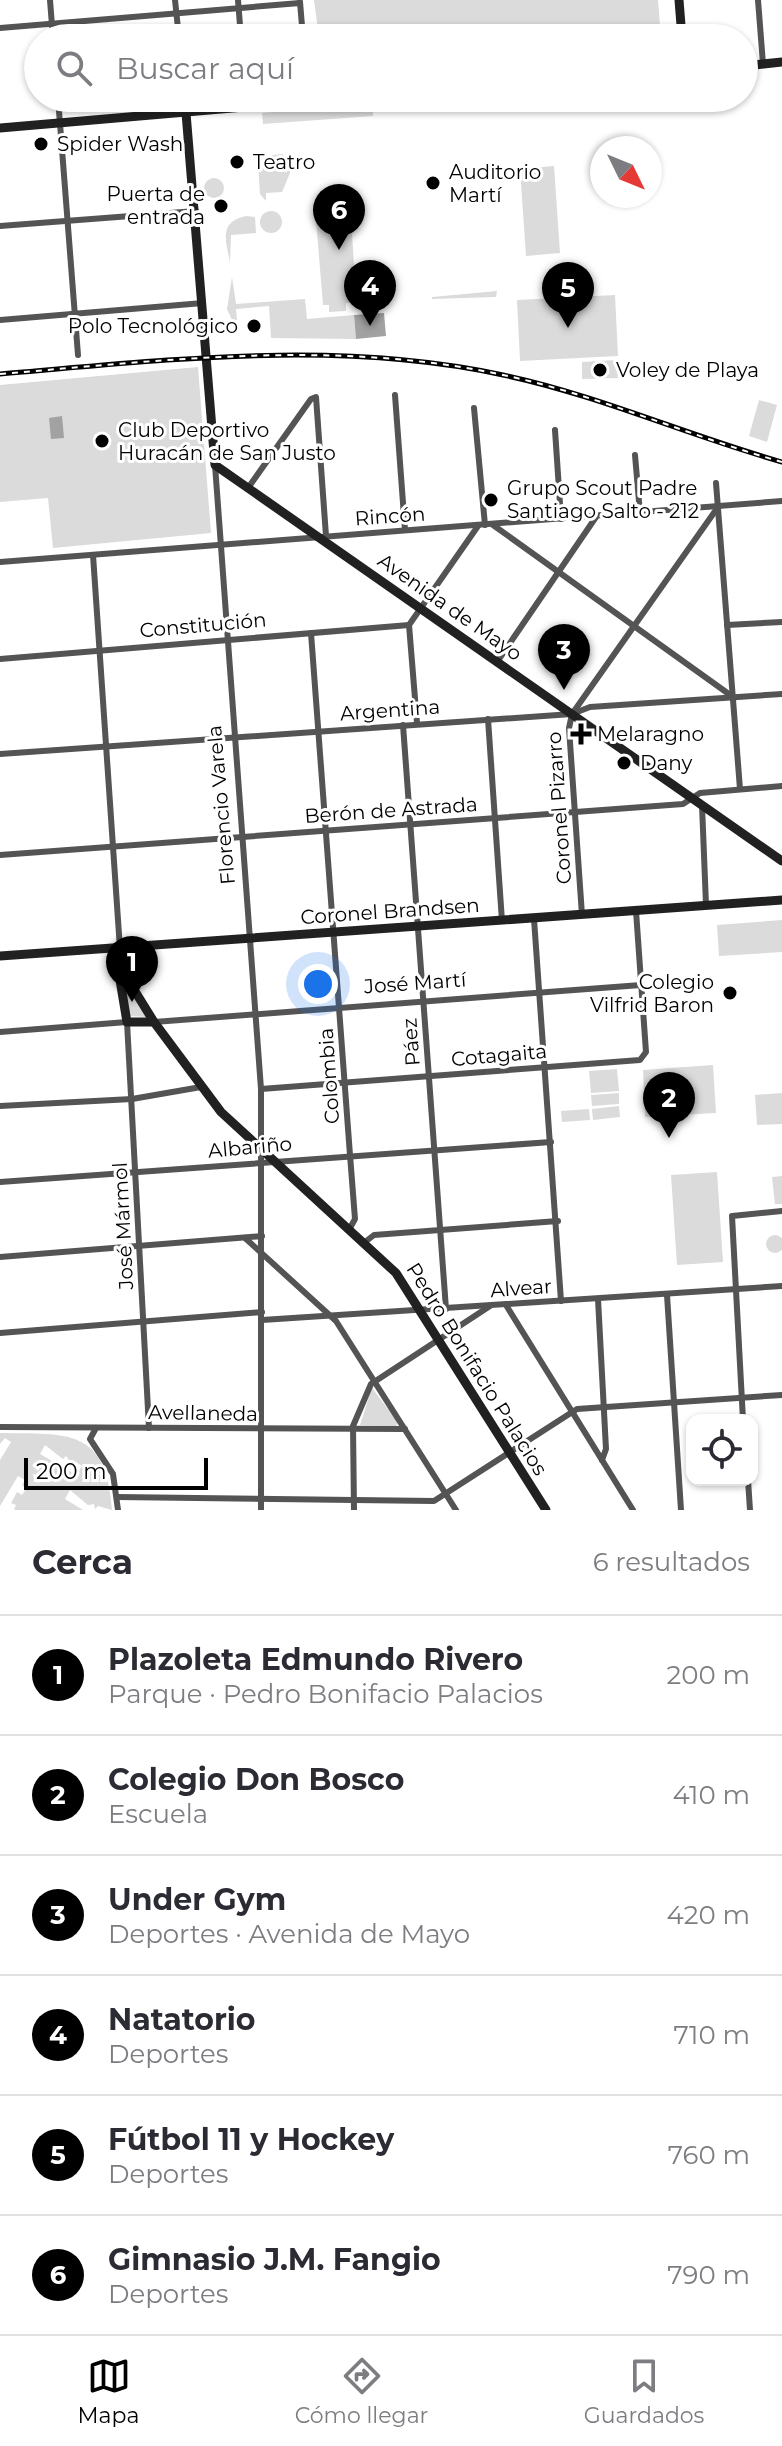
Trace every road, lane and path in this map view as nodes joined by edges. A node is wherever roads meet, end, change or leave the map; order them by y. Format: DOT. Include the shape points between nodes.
graph roads {
  1 [pos="50,0"];
  2 [pos="175,0"];
  3 [pos="679,0"];
  4 [pos="758,0"];
  5 [pos="300,1"];
  6 [pos="238,4"];
  7 [pos="177,13"];
  8 [pos="52,24"];
  9 [pos="178,24"];
  10 [pos="240,24"];
  11 [pos="302,24"];
  12 [pos="681,24"];
  13 [pos="24,26"];
  14 [pos="0,28"];
  15 [pos="782,62"];
  16 [pos="763,64"];
  17 [pos="758,65"];
  18 [pos="59,112"];
  19 [pos="191,112"];
  20 [pos="186,113"];
  21 [pos="60,123"];
  22 [pos="0,128"];
  23 [pos="196,211"];
  24 [pos="67,222"];
  25 [pos="0,226"];
  26 [pos="203,303"];
  27 [pos="75,314"];
  28 [pos="0,320"];
  29 [pos="78,355"];
  30 [pos="395,395"];
  31 [pos="474,408"];
  32 [pos="555,430"];
  33 [pos="635,455"];
  34 [pos="215,465"];
  35 [pos="716,483"];
  36 [pos="248,488"];
  37 [pos="782,501"];
  38 [pos="718,507"];
  39 [pos="640,513"];
  40 [pos="596,517"];
  41 [pos="561,519"];
  42 [pos="485,525"];
  43 [pos="405,530"];
  44 [pos="322,537"];
  45 [pos="218,544"];
  46 [pos="93,555"];
  47 [pos="0,562"];
  48 [pos="558,573"];
  49 [pos="421,609"];
  50 [pos="782,622"];
  51 [pos="409,625"];
  52 [pos="634,625"];
  53 [pos="727,625"];
  54 [pos="311,633"];
  55 [pos="225,639"];
  56 [pos="100,650"];
  57 [pos="0,659"];
  58 [pos="497,662"];
  59 [pos="782,694"];
  60 [pos="733,697"];
  61 [pos="572,714"];
  62 [pos="488,719"];
  63 [pos="417,723"];
  64 [pos="403,725"];
  65 [pos="318,731"];
  66 [pos="233,738"];
  67 [pos="108,747"];
  68 [pos="0,754"];
  69 [pos="782,786"];
  70 [pos="740,789"];
  71 [pos="692,798"];
  72 [pos="702,805"];
  73 [pos="574,813"];
  74 [pos="496,819"];
  75 [pos="410,825"];
  76 [pos="325,831"];
  77 [pos="241,838"];
  78 [pos="116,847"];
  79 [pos="0,855"];
  80 [pos="782,861"];
  81 [pos="782,900"];
  82 [pos="706,905"];
  83 [pos="636,911"];
  84 [pos="582,915"];
  85 [pos="534,919"];
  86 [pos="502,921"];
  87 [pos="418,927"];
  88 [pos="333,933"];
  89 [pos="250,939"];
  90 [pos="120,949"];
  91 [pos="0,956"];
  92 [pos="120,967"];
  93 [pos="641,985"];
  94 [pos="540,992"];
  95 [pos="424,1001"];
  96 [pos="340,1007"];
  97 [pos="256,1013"];
  98 [pos="127,1022"];
  99 [pos="154,1022"];
  100 [pos="0,1032"];
  101 [pos="545,1067"];
  102 [pos="429,1077"];
  103 [pos="345,1082"];
  104 [pos="201,1087"];
  105 [pos="261,1089"];
  106 [pos="132,1099"];
  107 [pos="0,1106"];
  108 [pos="551,1142"];
  109 [pos="435,1150"];
  110 [pos="263,1151"];
  111 [pos="350,1155"];
  112 [pos="268,1161"];
  113 [pos="136,1173"];
  114 [pos="0,1182"];
  115 [pos="782,1211"];
  116 [pos="558,1221"];
  117 [pos="350,1228"];
  118 [pos="441,1230"];
  119 [pos="262,1236"];
  120 [pos="245,1238"];
  121 [pos="365,1242"];
  122 [pos="140,1245"];
  123 [pos="262,1253"];
  124 [pos="0,1257"];
  125 [pos="782,1286"];
  126 [pos="736,1289"];
  127 [pos="667,1295"];
  128 [pos="598,1299"];
  129 [pos="561,1301"];
  130 [pos="506,1305"];
  131 [pos="490,1306"];
  132 [pos="446,1309"];
  133 [pos="419,1310"];
  134 [pos="331,1315"];
  135 [pos="262,1316"];
  136 [pos="143,1322"];
  137 [pos="0,1333"];
  138 [pos="438,1341"];
  139 [pos="374,1381"];
  140 [pos="782,1395"];
  141 [pos="742,1397"];
  142 [pos="673,1403"];
  143 [pos="605,1407"];
  144 [pos="572,1410"];
  145 [pos="743,1414"];
  146 [pos="0,1427"];
  147 [pos="97,1427"];
  148 [pos="149,1428"];
  149 [pos="405,1429"];
  150 [pos="262,1430"];
  151 [pos="353,1430"];
  152 [pos="509,1452"];
  153 [pos="602,1460"];
  154 [pos="748,1486"];
  155 [pos="445,1493"];
  156 [pos="117,1497"];
  157 [pos="261,1499"];
  158 [pos="354,1500"];
  159 [pos="434,1501"];
  160 [pos="118,1510"];
  161 [pos="261,1510"];
  162 [pos="354,1510"];
  163 [pos="434,1510"];
  164 [pos="456,1510"];
  165 [pos="546,1510"];
  166 [pos="633,1510"];
  167 [pos="681,1510"];
  168 [pos="750,1510"];
  1 -- 8 [label="street"];
  2 -- 7 [label="street"];
  3 -- 12 [label="street"];
  4 -- 16 [label="street"];
  5 -- 6 [label="street"];
  5 -- 11 [label="street"];
  6 -- 7 [label="street"];
  6 -- 10 [label="street"];
  7 -- 8 [label="street"];
  7 -- 9 [label="street"];
  13 -- 14 [label="street"];
  15 -- 16 [label="street"];
  16 -- 17 [label="street"];
  18 -- 21 [label="street"];
  19 -- 20 [label="street"];
  20 -- 21 [label="street"];
  20 -- 23 [label="street, Florencio Varela"];
  21 -- 22 [label="street"];
  21 -- 24 [label="street"];
  23 -- 24 [label="street"];
  23 -- 26 [label="street, Florencio Varela"];
  24 -- 25 [label="street"];
  24 -- 27 [label="street"];
  26 -- 27 [label="street"];
  26 -- 34 [label="street, Florencio Varela"];
  27 -- 28 [label="street"];
  27 -- 29 [label="street"];
  30 -- 43 [label="street"];
  31 -- 42 [label="street"];
  32 -- 41 [label="street"];
  33 -- 39 [label="street"];
  34 -- 36 [label="street, Avenida de Mayo"];
  34 -- 45 [label="street, Florencio Varela"];
  35 -- 38 [label="street"];
  36 -- 44 [label="street, Avenida de Mayo"];
  36 -- 44 [label="street" via="316,397"];
  37 -- 38 [label="street, Rincón"];
  38 -- 39 [label="street, Rincón"];
  38 -- 52 [label="street, Coronel Pizarro"];
  38 -- 53 [label="street"];
  39 -- 40 [label="street, Rincón"];
  40 -- 41 [label="street, Rincón"];
  40 -- 48 [label="street"];
  41 -- 42 [label="street, Rincón"];
  42 -- 43 [label="street, Rincón"];
  42 -- 48 [label="street"];
  42 -- 49 [label="street"];
  43 -- 44 [label="street, Rincón"];
  44 -- 45 [label="street, Rincón"];
  44 -- 49 [label="street, Avenida de Mayo"];
  45 -- 46 [label="street, Rincón"];
  45 -- 55 [label="street, Florencio Varela"];
  46 -- 47 [label="street, Rincón"];
  46 -- 56 [label="street"];
  48 -- 52 [label="street"];
  48 -- 58 [label="street"];
  49 -- 51 [label="street"];
  49 -- 58 [label="street, Avenida de Mayo"];
  50 -- 53 [label="street"];
  51 -- 54 [label="street, Constitución"];
  51 -- 63 [label="street"];
  52 -- 60 [label="street"];
  52 -- 61 [label="street, Coronel Pizarro"];
  53 -- 60 [label="street"];
  54 -- 55 [label="street, Constitución"];
  54 -- 65 [label="street, Colombia"];
  55 -- 56 [label="street, Constitución"];
  55 -- 66 [label="street, Florencio Varela"];
  56 -- 57 [label="street, Constitución"];
  56 -- 67 [label="street"];
  58 -- 61 [label="street, Avenida de Mayo"];
  59 -- 60 [label="street, Argentina"];
  60 -- 61 [label="street, Argentina" via="590,707"];
  60 -- 70 [label="street"];
  61 -- 62 [label="street, Argentina"];
  61 -- 71 [label="street, Avenida de Mayo"];
  61 -- 73 [label="street, Coronel Pizarro"];
  62 -- 63 [label="street, Argentina"];
  62 -- 74 [label="street"];
  63 -- 64 [label="street, Argentina"];
  64 -- 65 [label="street, Argentina"];
  64 -- 75 [label="street, Páez"];
  65 -- 66 [label="street, Argentina"];
  65 -- 76 [label="street, Colombia"];
  66 -- 67 [label="street, Argentina"];
  66 -- 77 [label="street, Florencio Varela"];
  67 -- 68 [label="street, Argentina"];
  67 -- 78 [label="street"];
  69 -- 70 [label="street, Berón de Astrada"];
  70 -- 71 [label="street, Berón de Astrada"];
  71 -- 72 [label="street, Avenida de Mayo"];
  71 -- 73 [label="street, Berón de Astrada" via="683,804"];
  72 -- 80 [label="street, Avenida de Mayo"];
  72 -- 82 [label="street"];
  73 -- 74 [label="street, Berón de Astrada"];
  73 -- 84 [label="street, Coronel Pizarro"];
  74 -- 75 [label="street, Berón de Astrada"];
  74 -- 86 [label="street"];
  75 -- 76 [label="street, Berón de Astrada"];
  75 -- 87 [label="street, Páez"];
  76 -- 77 [label="street, Berón de Astrada"];
  76 -- 88 [label="street, Colombia"];
  77 -- 78 [label="street, Berón de Astrada"];
  77 -- 89 [label="street, Florencio Varela"];
  78 -- 79 [label="street, Berón de Astrada"];
  78 -- 90 [label="street"];
  81 -- 82 [label="street, Coronel Brandsen"];
  82 -- 83 [label="street, Coronel Brandsen"];
  83 -- 84 [label="street, Coronel Brandsen"];
  83 -- 93 [label="street"];
  84 -- 85 [label="street, Coronel Brandsen"];
  85 -- 86 [label="street, Coronel Brandsen"];
  85 -- 94 [label="street"];
  86 -- 87 [label="street, Coronel Brandsen"];
  87 -- 88 [label="street, Coronel Brandsen"];
  87 -- 95 [label="street, Páez"];
  88 -- 89 [label="street, Coronel Brandsen"];
  88 -- 96 [label="street, Colombia"];
  89 -- 90 [label="street, Coronel Brandsen"];
  89 -- 97 [label="street, Florencio Varela"];
  90 -- 91 [label="street, Coronel Brandsen"];
  90 -- 92 [label="street"];
  92 -- 98 [label="street"];
  92 -- 99 [label="street, Pedro Bonifacio Palacios"];
  93 -- 94 [label="street, José Martí"];
  93 -- 101 [label="street, Cotagaita" via="644,1057"];
  94 -- 95 [label="street, José Martí"];
  94 -- 101 [label="street"];
  95 -- 96 [label="street, José Martí"];
  95 -- 102 [label="street, Páez"];
  96 -- 97 [label="street, José Martí"];
  96 -- 103 [label="street, Colombia"];
  97 -- 99 [label="street, José Martí"];
  97 -- 105 [label="street, Florencio Varela"];
  98 -- 99 [label="street, José Martí"];
  98 -- 100 [label="street, José Martí"];
  98 -- 106 [label="street, José Mármol"];
  99 -- 104 [label="street, Pedro Bonifacio Palacios"];
  101 -- 102 [label="street, Cotagaita"];
  101 -- 108 [label="street"];
  102 -- 103 [label="street, Cotagaita"];
  102 -- 109 [label="street, Páez"];
  103 -- 105 [label="street, Cotagaita"];
  103 -- 111 [label="street, Colombia"];
  104 -- 106 [label="street"];
  104 -- 110 [label="street, Pedro Bonifacio Palacios"];
  105 -- 110 [label="street, Florencio Varela"];
  106 -- 107 [label="street"];
  106 -- 113 [label="street, José Mármol"];
  108 -- 109 [label="street, Albariño"];
  108 -- 116 [label="street"];
  109 -- 111 [label="street, Albariño"];
  109 -- 118 [label="street, Páez"];
  110 -- 112 [label="street, Pedro Bonifacio Palacios"];
  111 -- 112 [label="street, Albariño"];
  111 -- 117 [label="street, Colombia" via="355,1219"];
  112 -- 113 [label="street, Albariño"];
  112 -- 117 [label="street, Pedro Bonifacio Palacios"];
  112 -- 119 [label="street"];
  113 -- 114 [label="street, Albariño"];
  113 -- 122 [label="street, José Mármol"];
  115 -- 126 [label="street" via="732,1216"];
  116 -- 118 [label="street"];
  116 -- 129 [label="street"];
  117 -- 121 [label="street, Pedro Bonifacio Palacios"];
  118 -- 121 [label="street" via="374,1235"];
  118 -- 132 [label="street, Páez"];
  119 -- 120 [label="street"];
  119 -- 123 [label="street"];
  120 -- 122 [label="street"];
  120 -- 123 [label="street"];
  121 -- 133 [label="street, Pedro Bonifacio Palacios" via="390,1266"];
  122 -- 124 [label="street"];
  122 -- 136 [label="street, José Mármol"];
  123 -- 134 [label="street"];
  123 -- 135 [label="street"];
  125 -- 126 [label="street, Alvear"];
  126 -- 127 [label="street, Alvear"];
  126 -- 141 [label="street"];
  127 -- 128 [label="street, Alvear"];
  127 -- 142 [label="street"];
  128 -- 129 [label="street, Alvear"];
  128 -- 143 [label="street"];
  129 -- 130 [label="street, Alvear"];
  130 -- 131 [label="street, Alvear"];
  130 -- 144 [label="street"];
  131 -- 132 [label="street, Alvear"];
  131 -- 138 [label="street"];
  132 -- 133 [label="street, Alvear"];
  133 -- 134 [label="street, Alvear"];
  133 -- 138 [label="street, Pedro Bonifacio Palacios"];
  134 -- 135 [label="street, Alvear"];
  134 -- 139 [label="street"];
  135 -- 136 [label="street, Alvear"];
  135 -- 150 [label="street"];
  136 -- 137 [label="street, Alvear"];
  136 -- 148 [label="street, José Mármol"];
  138 -- 139 [label="street"];
  138 -- 152 [label="street, Pedro Bonifacio Palacios"];
  139 -- 149 [label="street"];
  139 -- 151 [label="street"];
  140 -- 141 [label="street"];
  141 -- 142 [label="street"];
  141 -- 145 [label="street"];
  142 -- 143 [label="street"];
  142 -- 167 [label="street"];
  143 -- 144 [label="street"];
  143 -- 153 [label="street"];
  144 -- 152 [label="street"];
  144 -- 153 [label="street"];
  146 -- 147 [label="street, Avellaneda"];
  147 -- 148 [label="street, Avellaneda"];
  147 -- 156 [label="street" via="90,1441 110,1466"];
  148 -- 150 [label="street, Avellaneda"];
  149 -- 151 [label="street, Avellaneda"];
  149 -- 155 [label="street"];
  150 -- 151 [label="street, Avellaneda"];
  150 -- 157 [label="street"];
  151 -- 158 [label="street"];
  152 -- 155 [label="street"];
  152 -- 165 [label="street, Pedro Bonifacio Palacios"];
  153 -- 166 [label="street"];
  154 -- 168 [label="street"];
  155 -- 159 [label="street"];
  155 -- 164 [label="street"];
  156 -- 157 [label="street"];
  156 -- 160 [label="street"];
  157 -- 158 [label="street"];
  157 -- 161 [label="street"];
  158 -- 159 [label="street"];
  158 -- 162 [label="street"];
  159 -- 163 [label="street"];
}
